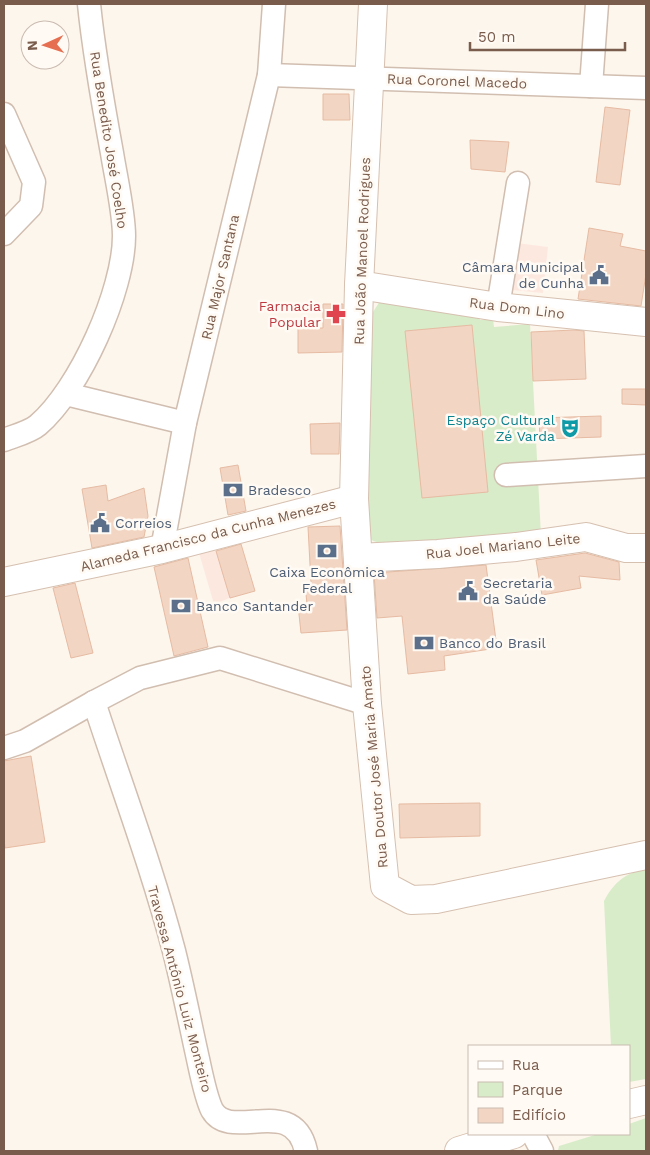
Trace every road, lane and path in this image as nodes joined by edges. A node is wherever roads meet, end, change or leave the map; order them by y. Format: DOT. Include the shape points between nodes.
graph roads {
  1 [pos="89,4"];
  2 [pos="274,4"];
  3 [pos="373,4"];
  4 [pos="597,4"];
  5 [pos="268,75"];
  6 [pos="369,77"];
  7 [pos="591,86"];
  8 [pos="646,88"];
  9 [pos="4,114"];
  10 [pos="518,183"];
  11 [pos="4,234"];
  12 [pos="359,285"];
  13 [pos="498,307"];
  14 [pos="646,322"];
  15 [pos="66,394"];
  16 [pos="185,423"];
  17 [pos="4,440"];
  18 [pos="646,466"];
  19 [pos="506,475"];
  20 [pos="354,499"];
  21 [pos="646,548"];
  22 [pos="162,549"];
  23 [pos="358,558"];
  24 [pos="4,582"];
  25 [pos="94,702"];
  26 [pos="367,704"];
  27 [pos="4,748"];
  28 [pos="646,855"];
  29 [pos="646,1100"];
  30 [pos="630,1104"];
  31 [pos="511,1135"];
  32 [pos="534,1135"];
  33 [pos="306,1151"];
  34 [pos="459,1151"];
  35 [pos="542,1151"];
  1 -- 15 [label="street, Rua Benedito José Coelho" via="124,236 118,282 91,352"];
  2 -- 5 [label="street, Rua Major Santana"];
  3 -- 6 [label="street, Rua João Manoel Rodrigues"];
  4 -- 7 [label="street"];
  5 -- 6 [label="street, Rua Coronel Macedo"];
  5 -- 16 [label="street, Rua Major Santana"];
  6 -- 7 [label="street, Rua Coronel Macedo"];
  6 -- 12 [label="street, Rua João Manoel Rodrigues"];
  7 -- 8 [label="street, Rua Coronel Macedo"];
  9 -- 11 [label="street" via="34,182 31,206"];
  10 -- 13 [label="street"];
  12 -- 13 [label="street, Rua Dom Lino"];
  12 -- 20 [label="street, Rua João Manoel Rodrigues"];
  13 -- 14 [label="street, Rua Dom Lino"];
  15 -- 16 [label="street"];
  15 -- 17 [label="street, Rua Benedito José Coelho" via="37,426"];
  16 -- 22 [label="street, Rua Major Santana"];
  18 -- 19 [label="street"];
  20 -- 22 [label="street, Alameda Francisco da Cunha Menezes"];
  20 -- 23 [label="street, Rua Doutor José Maria Amato"];
  21 -- 23 [label="street, Rua Joel Mariano Leite" via="626,548 586,537 496,549"];
  22 -- 24 [label="street, Alameda Francisco da Cunha Menezes"];
  23 -- 26 [label="street, Rua Doutor José Maria Amato"];
  25 -- 26 [label="street" via="140,678 220,658"];
  25 -- 27 [label="street" via="25,741"];
  25 -- 33 [label="street, Travessa Antônio Luiz Monteiro" via="174,952 212,1111 233,1122 279,1120 292,1126"];
  26 -- 28 [label="street, Rua Doutor José Maria Amato" via="385,886 411,900 436,899"];
  29 -- 30 [label="street"];
  31 -- 34 [label="street"];
  32 -- 35 [label="street"];
}
